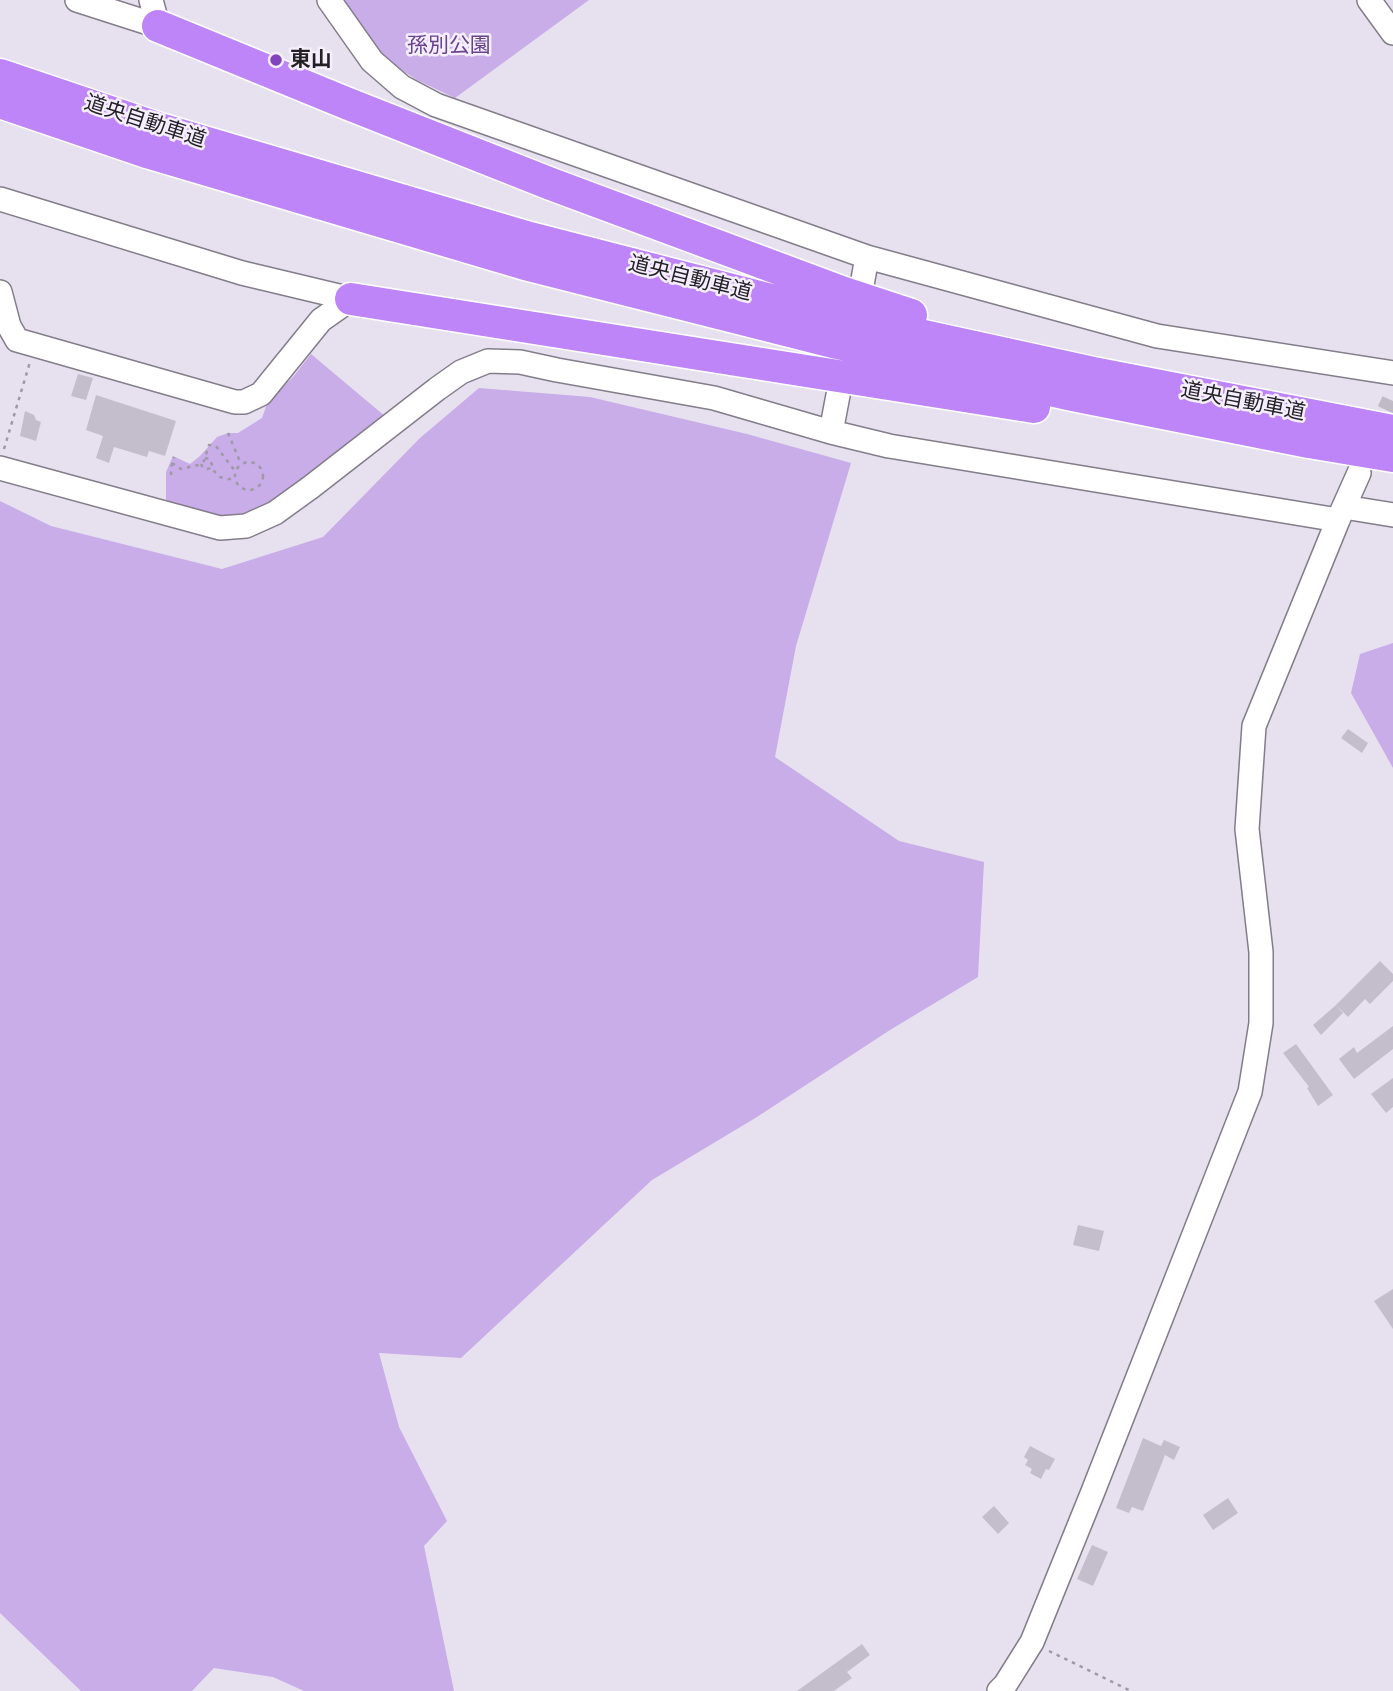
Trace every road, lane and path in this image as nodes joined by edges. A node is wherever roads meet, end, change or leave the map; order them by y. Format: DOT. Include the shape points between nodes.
graph roads {
  1 [pos="77,0"];
  2 [pos="329,0"];
  3 [pos="1369,0"];
  4 [pos="154,13"];
  5 [pos="1393,33"];
  6 [pos="0,75"];
  7 [pos="0,102"];
  8 [pos="0,199"];
  9 [pos="867,257"];
  10 [pos="862,285"];
  11 [pos="0,292"];
  12 [pos="351,299"];
  13 [pos="35,345"];
  14 [pos="1093,373"];
  15 [pos="1393,373"];
  16 [pos="839,390"];
  17 [pos="1393,431"];
  18 [pos="831,432"];
  19 [pos="228,433"];
  20 [pos="1309,442"];
  21 [pos="1393,456"];
  22 [pos="174,457"];
  23 [pos="2,458"];
  24 [pos="205,458"];
  25 [pos="172,463"];
  26 [pos="201,463"];
  27 [pos="241,464"];
  28 [pos="212,468"];
  29 [pos="235,471"];
  30 [pos="1359,473"];
  31 [pos="171,475"];
  32 [pos="235,479"];
  33 [pos="1341,514"];
  34 [pos="1393,515"];
  35 [pos="1031,1642"];
  36 [pos="999,1691"];
  37 [pos="1130,1691"];
  1 -- 4 [label="street"];
  2 -- 9 [label="street" via="372,61 401,87 436,105"];
  3 -- 5 [label="street"];
  4 -- 14 [label="highway" via="538,179 844,293"];
  6 -- 14 [label="highway, 道央自動車道" via="160,129 530,238 841,318"];
  7 -- 20 [label="highway, 道央自動車道" via="150,152 525,264 837,343"];
  8 -- 12 [label="street" via="242,272"];
  9 -- 10 [label="street"];
  9 -- 15 [label="street" via="1157,336"];
  11 -- 13 [label="street" via="17,340"];
  12 -- 13 [label="street" via="321,320 261,394 244,402"];
  12 -- 20 [label="highway" via="1107,418"];
  13 -- 23 [label="path"];
  14 -- 17 [label="highway, 道央自動車道"];
  16 -- 18 [label="street"];
  18 -- 23 [label="street" via="715,398 520,362 488,361 453,377 312,487 275,513 246,526 220,528"];
  18 -- 33 [label="street" via="889,446"];
  19 -- 27 [label="path"];
  20 -- 21 [label="highway, 道央自動車道"];
  22 -- 25 [label="path"];
  24 -- 26 [label="path"];
  24 -- 28 [label="path" via="210,459"];
  24 -- 29 [label="path" via="209,445 216,446"];
  25 -- 26 [label="path" via="181,469"];
  25 -- 31 [label="path"];
  26 -- 28 [label="path" via="203,468"];
  27 -- 29 [label="path"];
  27 -- 32 [label="path" via="258,466 261,483 245,490"];
  28 -- 32 [label="path" via="220,477"];
  29 -- 32 [label="path"];
  30 -- 33 [label="street"];
  33 -- 34 [label="street"];
  33 -- 35 [label="street" via="1254,726 1247,829 1261,952 1261,1023 1250,1092"];
  35 -- 36 [label="street"];
  35 -- 37 [label="path"];
}
